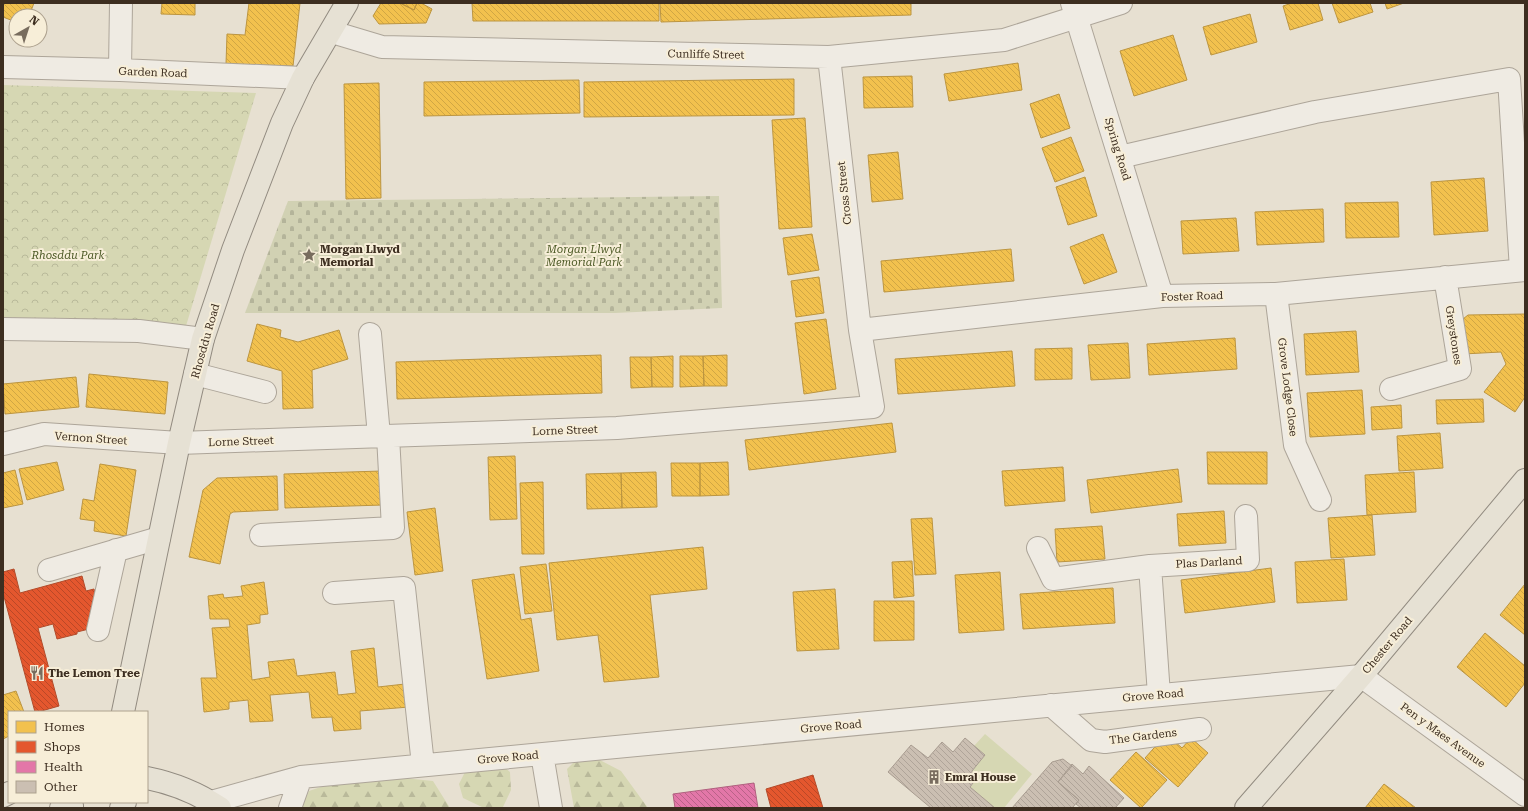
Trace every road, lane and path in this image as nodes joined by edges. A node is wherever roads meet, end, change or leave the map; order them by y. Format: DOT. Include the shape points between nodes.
graph roads {
  1 [pos="121,3"];
  2 [pos="348,3"];
  3 [pos="1121,3"];
  4 [pos="1075,10"];
  5 [pos="332,32"];
  6 [pos="829,56"];
  7 [pos="3,67"];
  8 [pos="120,70"];
  9 [pos="303,78"];
  10 [pos="1120,157"];
  11 [pos="1523,270"];
  12 [pos="1445,278"];
  13 [pos="1276,294"];
  14 [pos="1162,296"];
  15 [pos="3,329"];
  16 [pos="860,330"];
  17 [pos="370,334"];
  18 [pos="203,340"];
  19 [pos="195,374"];
  20 [pos="1391,389"];
  21 [pos="265,392"];
  22 [pos="383,436"];
  23 [pos="179,443"];
  24 [pos="3,444"];
  25 [pos="1525,480"];
  26 [pos="1320,500"];
  27 [pos="1246,516"];
  28 [pos="261,535"];
  29 [pos="159,538"];
  30 [pos="1038,548"];
  31 [pos="116,550"];
  32 [pos="1150,566"];
  33 [pos="49,570"];
  34 [pos="334,593"];
  35 [pos="98,630"];
  36 [pos="1361,676"];
  37 [pos="1159,695"];
  38 [pos="1051,705"];
  39 [pos="122,708"];
  40 [pos="1200,729"];
  41 [pos="542,754"];
  42 [pos="423,765"];
  43 [pos="301,777"];
  44 [pos="148,778"];
  45 [pos="1525,795"];
  46 [pos="216,805"];
  47 [pos="290,808"];
  48 [pos="551,808"];
  49 [pos="1246,808"];
  1 -- 8 [label="street"];
  2 -- 5 [label="main road, Rhosddu Road"];
  3 -- 4 [label="street, Cunliffe Street"];
  4 -- 6 [label="street, Cunliffe Street" via="1004,40"];
  4 -- 10 [label="street, Spring Road"];
  5 -- 6 [label="street, Cunliffe Street" via="382,47"];
  5 -- 9 [label="main road, Rhosddu Road"];
  6 -- 16 [label="street, Cross Street"];
  7 -- 8 [label="street, Garden Road"];
  8 -- 9 [label="street, Garden Road"];
  9 -- 18 [label="main road, Rhosddu Road" via="253,194"];
  10 -- 11 [label="street" via="1315,112 1509,79"];
  10 -- 14 [label="street, Spring Road"];
  11 -- 12 [label="street, Foster Road"];
  12 -- 13 [label="street, Foster Road"];
  12 -- 20 [label="street, Greystones" via="1460,369"];
  13 -- 14 [label="street, Foster Road"];
  13 -- 26 [label="street, Grove Lodge Close" via="1295,445"];
  14 -- 16 [label="street, Foster Road"];
  15 -- 18 [label="street" via="139,331"];
  16 -- 22 [label="street, Lorne Street" via="873,407 617,428"];
  17 -- 22 [label="street"];
  18 -- 19 [label="main road, Rhosddu Road"];
  19 -- 21 [label="street"];
  19 -- 23 [label="main road, Rhosddu Road"];
  22 -- 23 [label="street, Lorne Street"];
  22 -- 28 [label="street" via="393,528"];
  23 -- 24 [label="street, Vernon Street" via="44,434"];
  23 -- 29 [label="main road, Rhosddu Road"];
  25 -- 36 [label="main road, Chester Road"];
  27 -- 32 [label="street, Plas Darland" via="1248,560"];
  29 -- 31 [label="street"];
  29 -- 39 [label="main road, Rhosddu Road"];
  30 -- 32 [label="street, Plas Darland" via="1053,579"];
  31 -- 33 [label="street"];
  31 -- 35 [label="street"];
  32 -- 37 [label="street"];
  34 -- 42 [label="street" via="404,588"];
  36 -- 37 [label="street, Grove Road"];
  36 -- 45 [label="street, Pen y Maes Avenue"];
  36 -- 49 [label="main road, Chester Road"];
  37 -- 38 [label="street, Grove Road"];
  38 -- 40 [label="street, The Gardens" via="1091,740 1106,742"];
  38 -- 41 [label="street, Grove Road"];
  41 -- 42 [label="street, Grove Road"];
  41 -- 48 [label="street"];
  42 -- 43 [label="street, Grove Road"];
  43 -- 46 [label="street, Grove Road"];
  43 -- 47 [label="street"];
  44 -- 46 [label="main road" via="162,781"];
}
